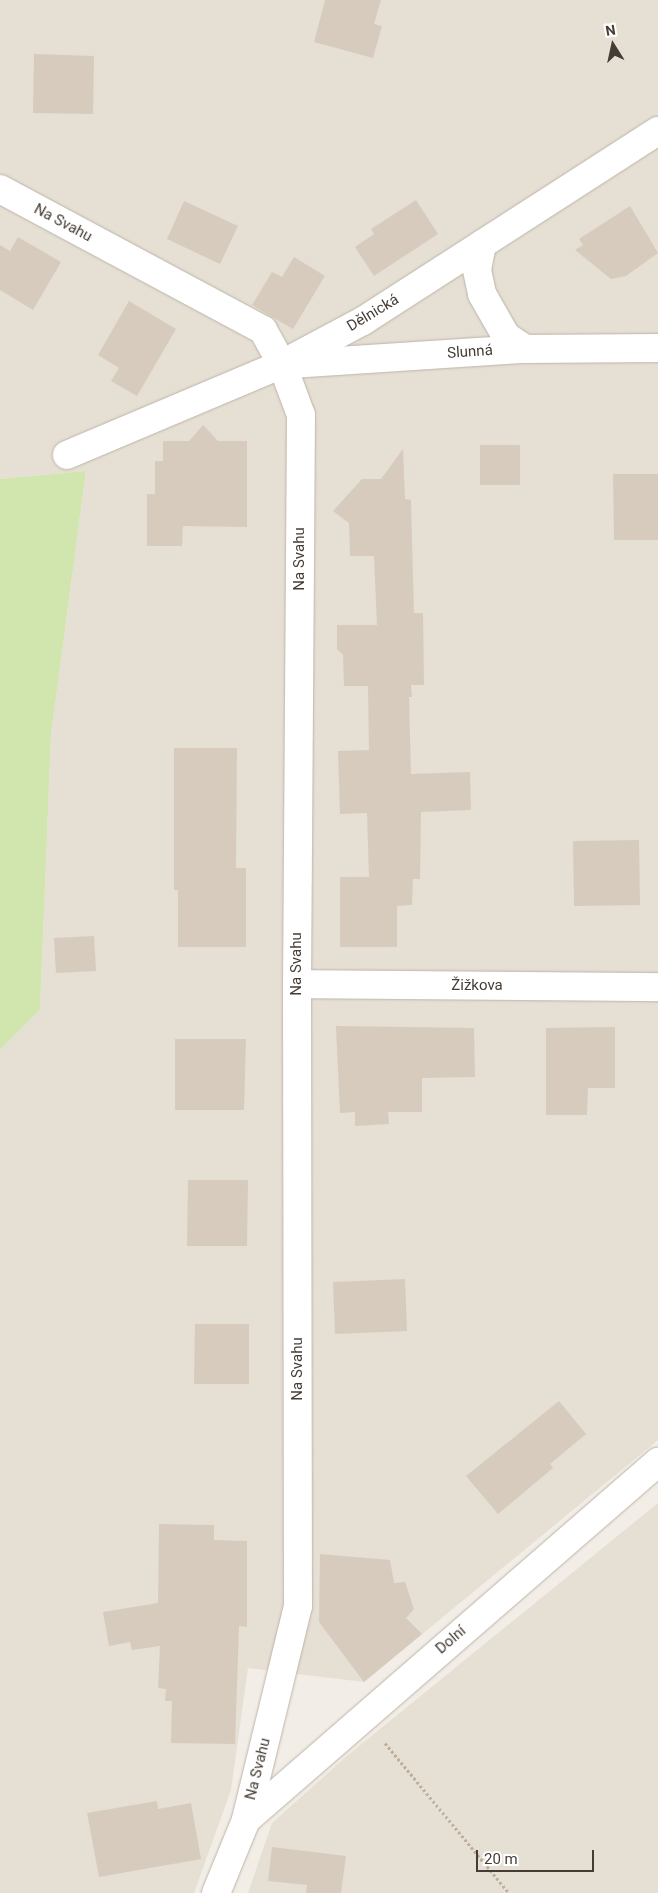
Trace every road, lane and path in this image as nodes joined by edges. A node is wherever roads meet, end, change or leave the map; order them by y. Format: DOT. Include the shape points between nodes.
graph roads {
  1 [pos="658,131"];
  2 [pos="0,189"];
  3 [pos="482,244"];
  4 [pos="658,348"];
  5 [pos="525,349"];
  6 [pos="282,364"];
  7 [pos="67,455"];
  8 [pos="297,984"];
  9 [pos="658,987"];
  10 [pos="658,1462"];
  11 [pos="362,1716"];
  12 [pos="246,1820"];
  13 [pos="209,1892"];
  14 [pos="509,1893"];
  1 -- 3 [label="street, Dělnická"];
  2 -- 6 [label="street, Na Svahu" via="263,330"];
  3 -- 5 [label="street" via="477,270 482,294 506,336"];
  3 -- 6 [label="street, Dělnická" via="363,321"];
  4 -- 5 [label="street, Slunná"];
  5 -- 6 [label="street, Slunná"];
  6 -- 7 [label="street, Dělnická"];
  6 -- 8 [label="street, Na Svahu" via="301,415"];
  8 -- 9 [label="street, Žižkova"];
  8 -- 12 [label="street, Na Svahu" via="298,1606"];
  10 -- 11 [label="street, Dolní"];
  11 -- 12 [label="street, Dolní"];
  11 -- 14 [label="path"];
  12 -- 13 [label="street, Na Svahu"];
}
